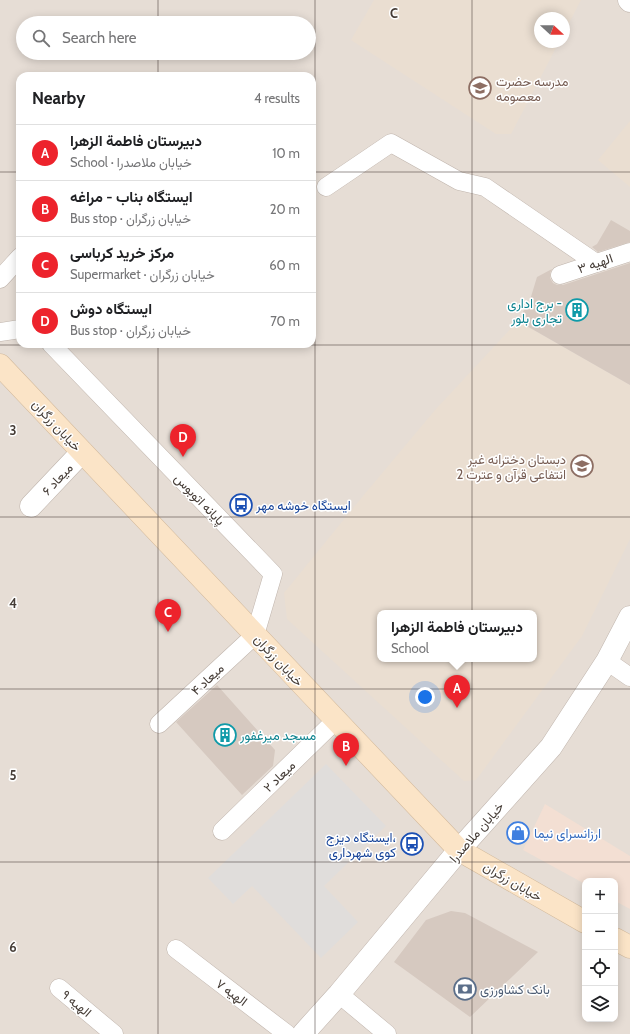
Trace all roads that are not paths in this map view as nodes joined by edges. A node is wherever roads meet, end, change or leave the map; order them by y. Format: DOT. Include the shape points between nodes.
graph roads {
  1 [pos="326,187"];
  2 [pos="630,252"];
  3 [pos="16,261"];
  4 [pos="596,263"];
  5 [pos="560,275"];
  6 [pos="0,279"];
  7 [pos="16,330"];
  8 [pos="0,332"];
  9 [pos="55,348"];
  10 [pos="0,365"];
  11 [pos="82,452"];
  12 [pos="31,506"];
  13 [pos="630,617"];
  14 [pos="255,635"];
  15 [pos="607,661"];
  16 [pos="630,678"];
  17 [pos="336,720"];
  18 [pos="159,724"];
  19 [pos="222,832"];
  20 [pos="459,850"];
  21 [pos="582,920"];
  22 [pos="618,941"];
  23 [pos="630,947"];
  24 [pos="176,949"];
  25 [pos="59,988"];
  26 [pos="339,994"];
  27 [pos="114,1034"];
  28 [pos="287,1034"];
  29 [pos="303,1034"];
  30 [pos="387,1034"];
  1 -- 4 [label="lane" via="391,143 459,181 485,186"];
  2 -- 4 [label="lane, الهیه ۳"];
  3 -- 6 [label="lane"];
  4 -- 5 [label="lane, الهیه ۳"];
  7 -- 8 [label="lane"];
  9 -- 14 [label="lane, پایانه اتوبوس" via="273,574"];
  10 -- 11 [label="street, خیابان زرگران"];
  11 -- 12 [label="street, میعاد ۶"];
  11 -- 14 [label="street, خیابان زرگران"];
  13 -- 15 [label="street, خیابان ملاصدرا"];
  14 -- 17 [label="street, خیابان زرگران"];
  14 -- 18 [label="lane, میعاد ۴"];
  15 -- 16 [label="lane"];
  15 -- 20 [label="street, خیابان ملاصدرا" via="551,747"];
  17 -- 19 [label="lane, میعاد ۲"];
  17 -- 20 [label="street, خیابان زرگران"];
  20 -- 21 [label="street, خیابان زرگران"];
  20 -- 26 [label="street, خیابان ملاصدرا"];
  22 -- 23 [label="street"];
  24 -- 28 [label="lane, الهیه ۷"];
  25 -- 27 [label="lane, الهیه ۹"];
  26 -- 29 [label="street, خیابان ملاصدرا"];
  26 -- 30 [label="lane"];
}
